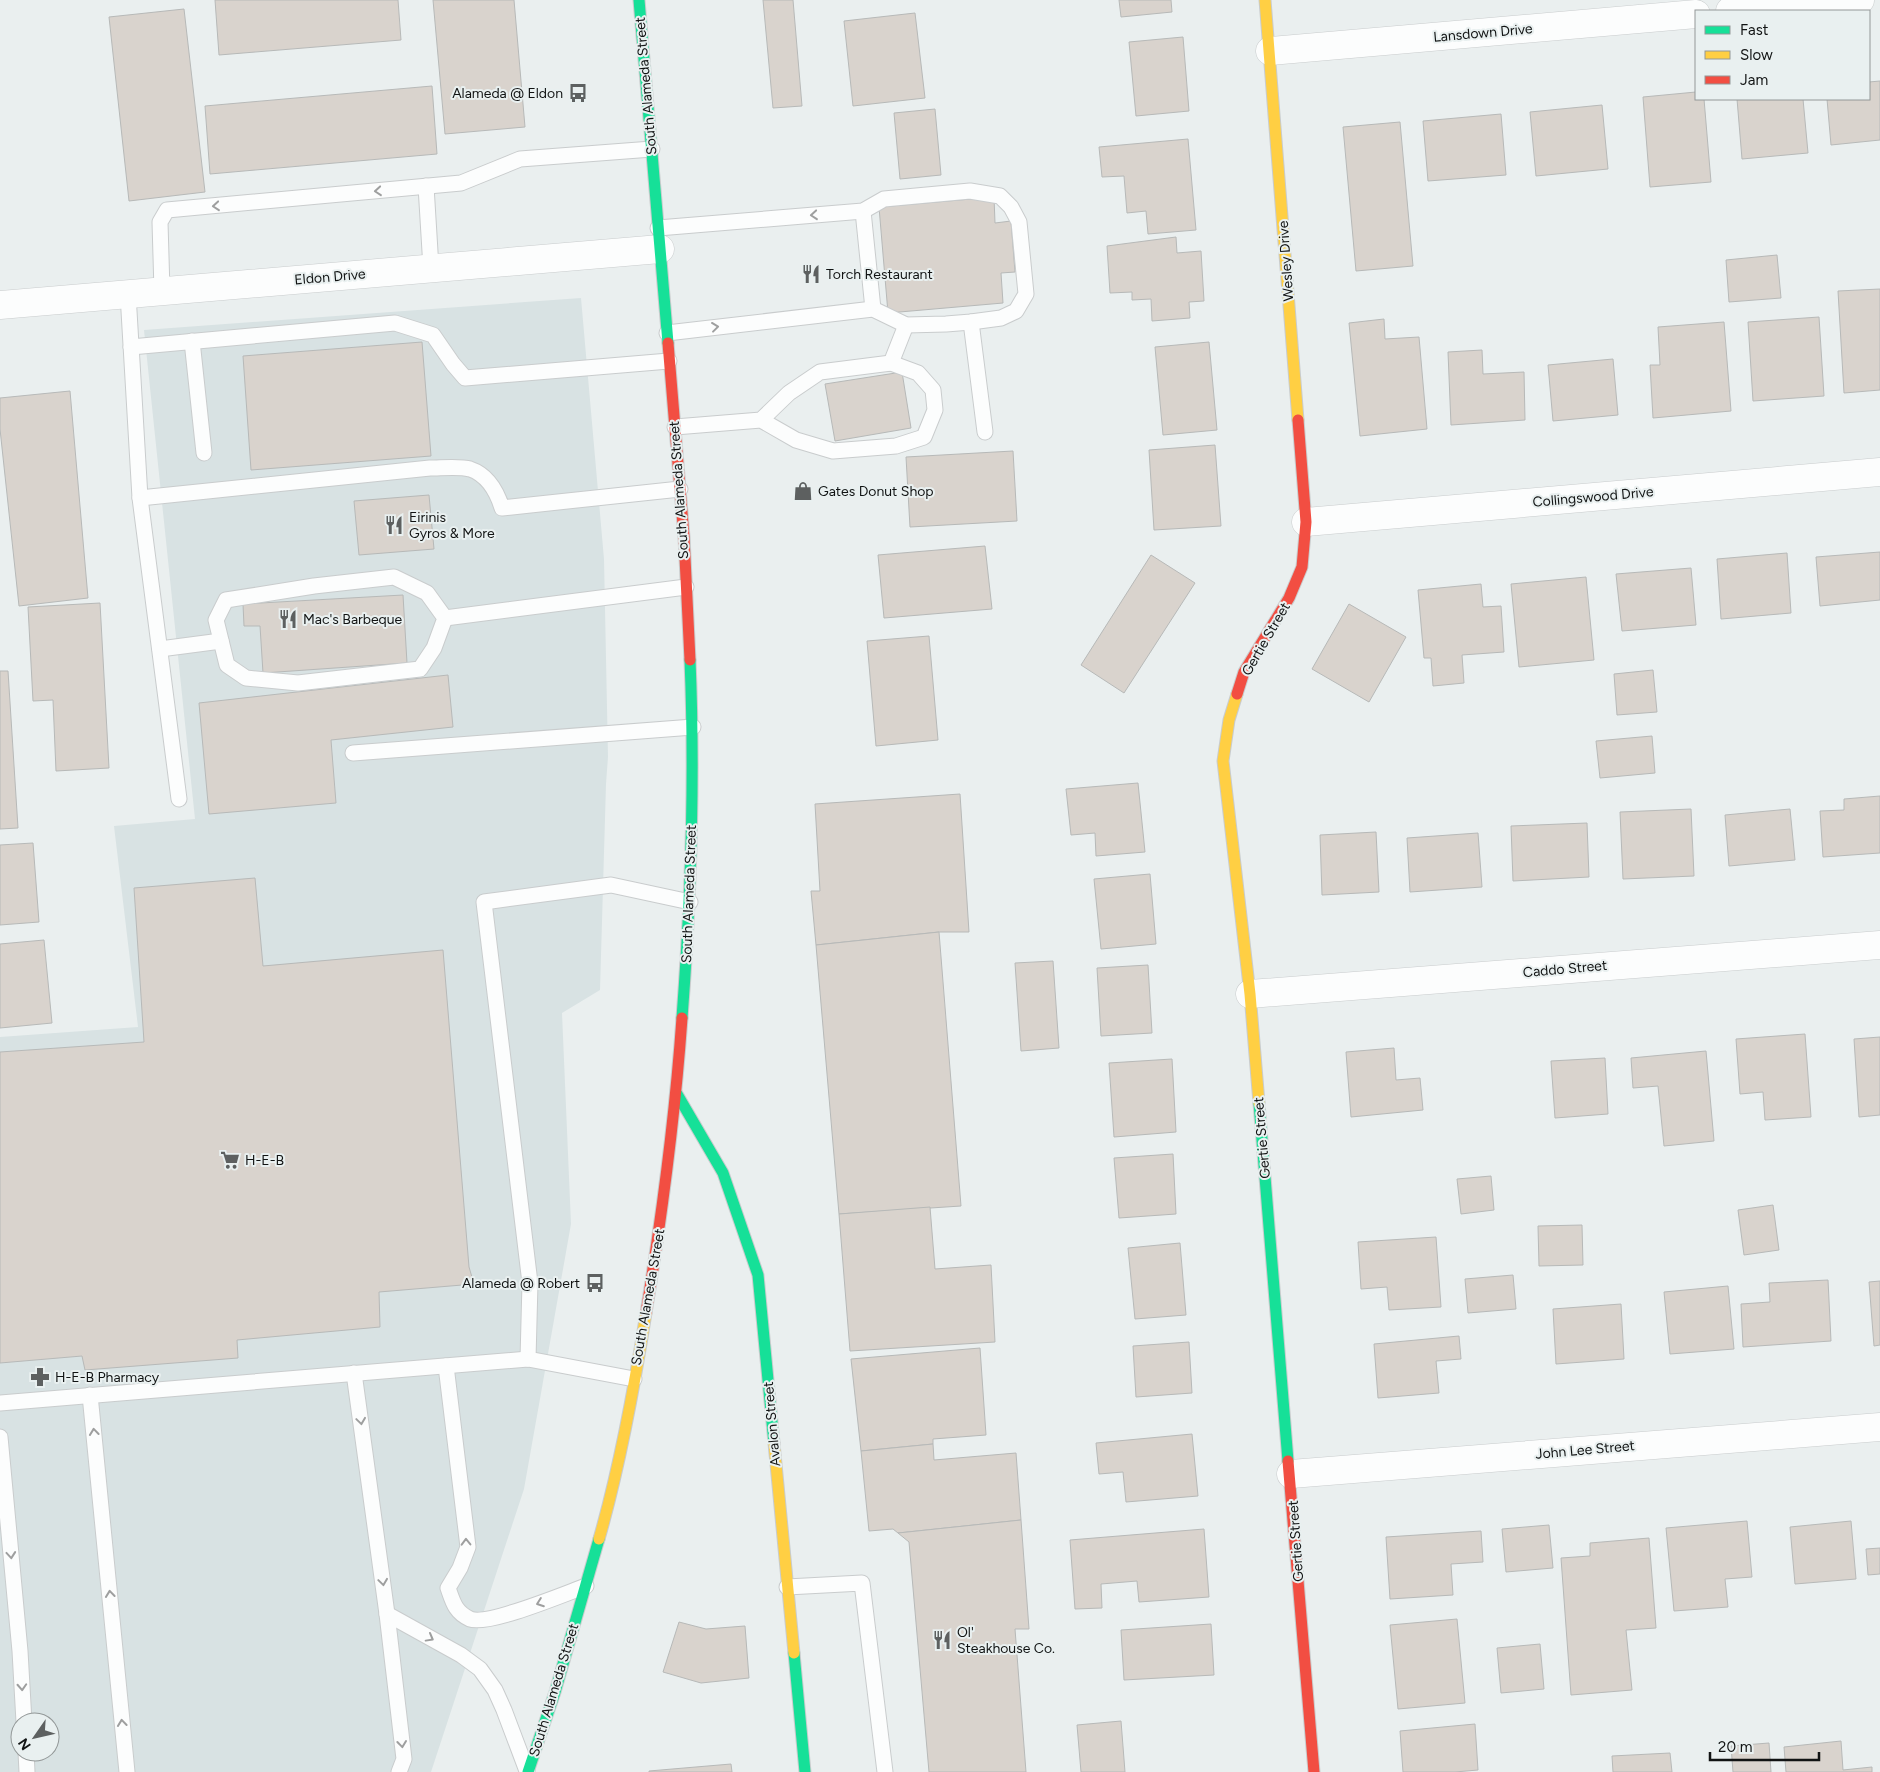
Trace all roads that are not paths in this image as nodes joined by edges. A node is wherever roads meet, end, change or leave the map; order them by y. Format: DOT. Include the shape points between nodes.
graph roads {
  1 [pos="639,0"];
  2 [pos="1265,0"];
  3 [pos="1860,0"];
  4 [pos="1742,10"];
  5 [pos="1695,14"];
  6 [pos="1270,51"];
  7 [pos="652,149"];
  8 [pos="426,186"];
  9 [pos="863,211"];
  10 [pos="659,239"];
  11 [pos="431,268"];
  12 [pos="162,291"];
  13 [pos="128,294"];
  14 [pos="0,305"];
  15 [pos="873,308"];
  16 [pos="971,322"];
  17 [pos="906,325"];
  18 [pos="667,333"];
  19 [pos="192,342"];
  20 [pos="131,347"];
  21 [pos="669,361"];
  22 [pos="891,363"];
  23 [pos="762,420"];
  24 [pos="675,427"];
  25 [pos="985,432"];
  26 [pos="204,453"];
  27 [pos="1880,472"];
  28 [pos="680,490"];
  29 [pos="140,498"];
  30 [pos="1306,522"];
  31 [pos="686,587"];
  32 [pos="445,618"];
  33 [pos="221,641"];
  34 [pos="160,650"];
  35 [pos="693,727"];
  36 [pos="353,753"];
  37 [pos="179,799"];
  38 [pos="690,902"];
  39 [pos="1880,944"];
  40 [pos="1250,994"];
  41 [pos="677,1094"];
  42 [pos="528,1359"];
  43 [pos="446,1366"];
  44 [pos="354,1373"];
  45 [pos="634,1379"];
  46 [pos="90,1396"];
  47 [pos="0,1403"];
  48 [pos="1880,1427"];
  49 [pos="0,1437"];
  50 [pos="1290,1474"];
  51 [pos="586,1586"];
  52 [pos="787,1587"];
  53 [pos="387,1614"];
  54 [pos="23,1712"];
  55 [pos="127,1772"];
  56 [pos="399,1772"];
  57 [pos="528,1772"];
  58 [pos="804,1772"];
  59 [pos="885,1772"];
  60 [pos="1314,1772"];
  1 -- 7 [label="street, South Alameda Street"];
  2 -- 6 [label="street, Wesley Drive"];
  3 -- 4 [label="street"];
  5 -- 6 [label="street, Lansdown Drive"];
  6 -- 30 [label="street, Wesley Drive"];
  7 -- 8 [label="lane" via="520,159 461,182"];
  7 -- 10 [label="street, South Alameda Street"];
  8 -- 11 [label="lane"];
  8 -- 12 [label="lane, one-way" via="167,210 160,222"];
  9 -- 10 [label="lane, one-way"];
  9 -- 15 [label="lane"];
  9 -- 16 [label="lane" via="884,199 970,191 1000,196 1011,207 1019,222 1026,294 1016,311 1001,318"];
  10 -- 11 [label="street, Eldon Drive"];
  10 -- 18 [label="street, South Alameda Street"];
  11 -- 12 [label="street, Eldon Drive"];
  12 -- 13 [label="street, Eldon Drive"];
  13 -- 14 [label="street, Eldon Drive"];
  13 -- 20 [label="lane"];
  15 -- 17 [label="lane"];
  18 -- 15 [label="lane, one-way"];
  16 -- 17 [label="lane"];
  16 -- 25 [label="lane"];
  17 -- 22 [label="lane"];
  18 -- 21 [label="street, South Alameda Street"];
  19 -- 20 [label="lane"];
  19 -- 21 [label="lane" via="395,323 433,335 466,378"];
  19 -- 26 [label="lane"];
  20 -- 29 [label="lane"];
  21 -- 24 [label="street, South Alameda Street"];
  22 -- 23 [label="lane" via="820,372 789,393"];
  22 -- 23 [label="lane" via="918,373 932,390 935,410 924,437 896,446 833,451 796,440"];
  23 -- 24 [label="lane"];
  24 -- 28 [label="street, South Alameda Street"];
  27 -- 30 [label="street, Collingswood Drive"];
  28 -- 29 [label="lane" via="502,508 497,492 486,479 470,469 430,468"];
  28 -- 31 [label="street, South Alameda Street"];
  29 -- 34 [label="lane"];
  30 -- 40 [label="street, Gertie Street" via="1302,567 1289,598 1244,672 1229,720 1223,761"];
  31 -- 32 [label="lane"];
  31 -- 35 [label="street, South Alameda Street"];
  32 -- 33 [label="lane" via="434,648 420,669 298,683 246,678 226,665"];
  32 -- 33 [label="lane" via="427,592 394,577 226,600 216,620"];
  33 -- 34 [label="lane"];
  34 -- 37 [label="lane"];
  35 -- 36 [label="lane"];
  35 -- 38 [label="street, South Alameda Street"];
  38 -- 41 [label="street, South Alameda Street"];
  38 -- 42 [label="lane" via="611,885 484,902 530,1283"];
  39 -- 40 [label="street, Caddo Street"];
  40 -- 50 [label="street, Gertie Street"];
  41 -- 45 [label="street, South Alameda Street" via="663,1207"];
  41 -- 52 [label="street, Avalon Street" via="724,1173 758,1275"];
  42 -- 43 [label="lane"];
  42 -- 45 [label="lane"];
  43 -- 44 [label="lane"];
  51 -- 43 [label="lane, one-way" via="503,1616 471,1620 455,1608 448,1588 468,1547"];
  44 -- 46 [label="lane"];
  44 -- 53 [label="lane, one-way"];
  45 -- 51 [label="street, South Alameda Street" via="612,1496"];
  46 -- 47 [label="lane"];
  55 -- 46 [label="lane, one-way"];
  48 -- 50 [label="street, John Lee Street"];
  49 -- 54 [label="lane, one-way"];
  50 -- 60 [label="street, Gertie Street"];
  51 -- 57 [label="street, South Alameda Street"];
  52 -- 58 [label="street, Avalon Street"];
  52 -- 59 [label="lane" via="862,1582"];
  53 -- 56 [label="lane, one-way" via="404,1760"];
  53 -- 57 [label="lane, one-way" via="480,1669 504,1710"];
}
